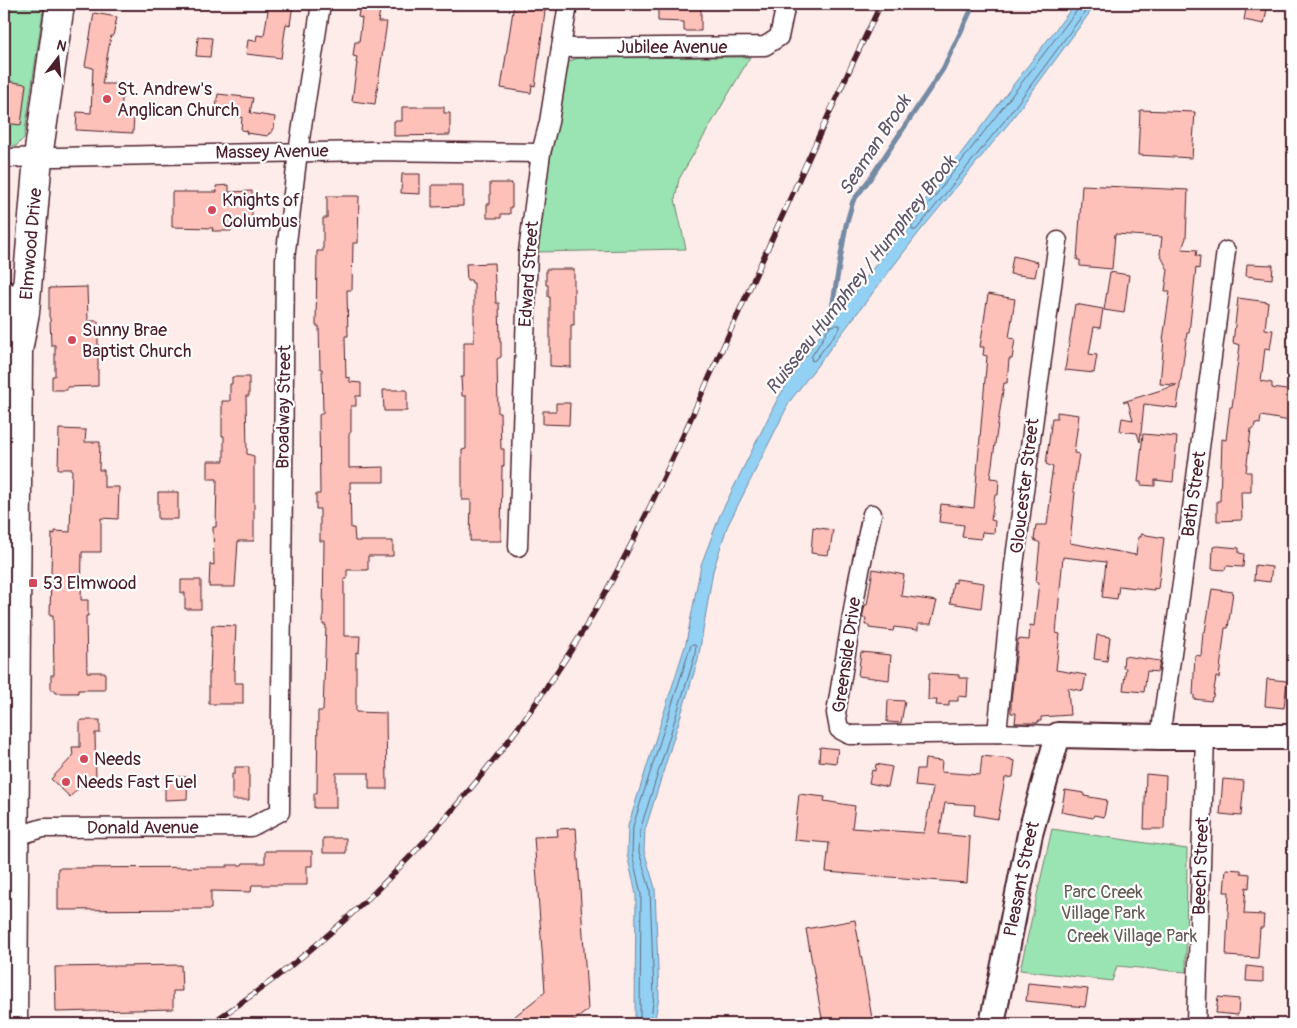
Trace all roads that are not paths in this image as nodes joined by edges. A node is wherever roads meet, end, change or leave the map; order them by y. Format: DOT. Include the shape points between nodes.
graph roads {
  1 [pos="60,4"];
  2 [pos="321,4"];
  3 [pos="568,4"];
  4 [pos="786,4"];
  5 [pos="561,48"];
  6 [pos="298,152"];
  7 [pos="541,153"];
  8 [pos="38,157"];
  9 [pos="4,158"];
  10 [pos="1058,241"];
  11 [pos="1226,251"];
  12 [pos="4,293"];
  13 [pos="18,351"];
  14 [pos="10,479"];
  15 [pos="872,514"];
  16 [pos="518,547"];
  17 [pos="997,732"];
  18 [pos="1058,735"];
  19 [pos="1160,737"];
  20 [pos="1205,737"];
  21 [pos="1293,737"];
  22 [pos="280,812"];
  23 [pos="9,839"];
  24 [pos="13,1024"];
  25 [pos="992,1024"];
  26 [pos="1196,1024"];
  1 -- 8 [label="main road, Elmwood Drive"];
  2 -- 6 [label="street, Broadway Street"];
  3 -- 5 [label="street, Edward Street"];
  4 -- 5 [label="street, Jubilee Avenue" via="779,37 764,46"];
  5 -- 7 [label="street, Edward Street"];
  6 -- 7 [label="street, Massey Avenue"];
  6 -- 8 [label="street, Massey Avenue"];
  6 -- 22 [label="street, Broadway Street" via="285,259"];
  7 -- 16 [label="street, Edward Street" via="528,252"];
  8 -- 9 [label="street, Massey Avenue"];
  8 -- 13 [label="main road, Elmwood Drive" via="25,312"];
  10 -- 17 [label="street, Gloucester Street" via="1014,565"];
  11 -- 19 [label="street, Bath Street"];
  12 -- 13 [label="street"];
  13 -- 14 [label="main road, Elmwood Drive"];
  14 -- 23 [label="main road, Elmwood Drive"];
  15 -- 17 [label="street, Greenside Drive" via="836,713 840,729 850,735"];
  17 -- 18 [label="street"];
  18 -- 19 [label="street"];
  18 -- 25 [label="street, Pleasant Street" via="1030,834"];
  19 -- 20 [label="street"];
  20 -- 21 [label="street"];
  20 -- 26 [label="street, Beech Street"];
  22 -- 23 [label="street, Donald Avenue" via="251,827 43,828"];
  23 -- 24 [label="main road, Elmwood Drive"];
}
